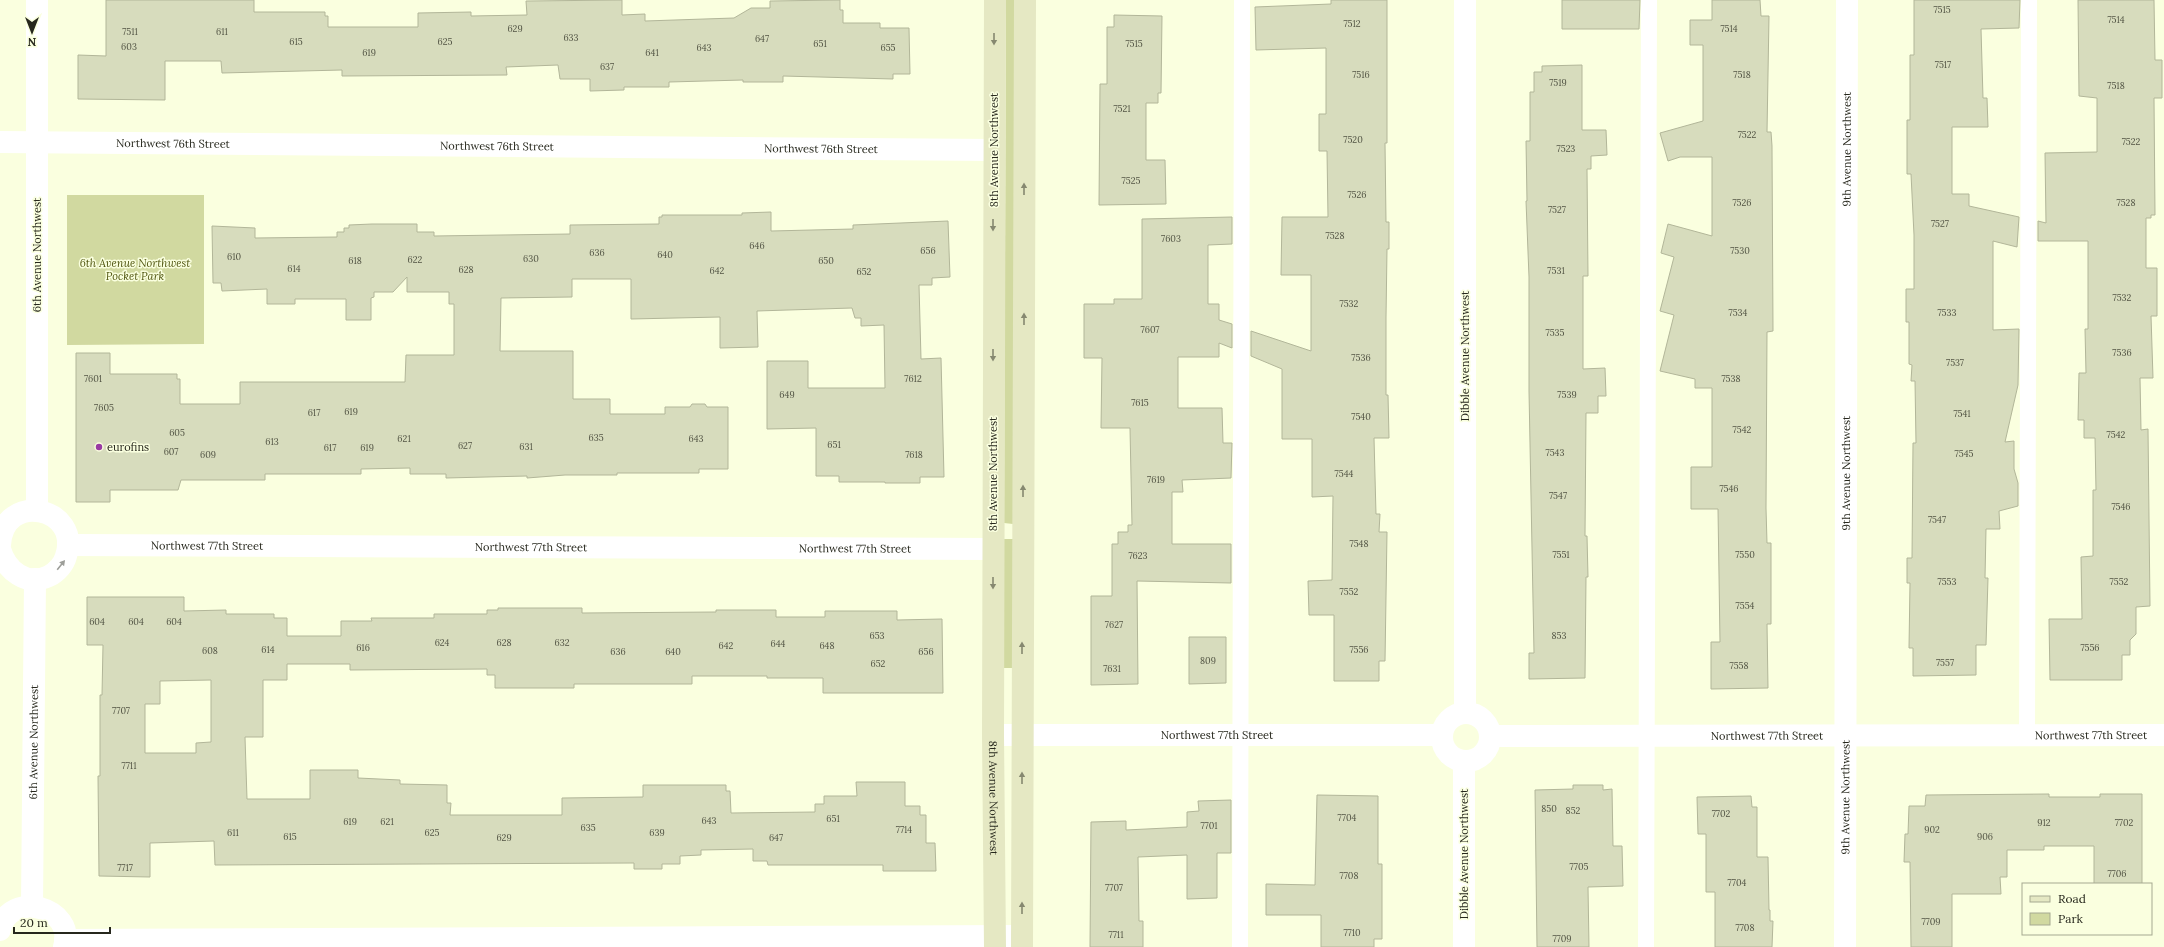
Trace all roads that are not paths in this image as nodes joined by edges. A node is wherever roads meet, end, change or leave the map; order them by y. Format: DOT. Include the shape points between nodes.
graph roads {
  1 [pos="37,0"];
  2 [pos="995,0"];
  3 [pos="1025,0"];
  4 [pos="1242,0"];
  5 [pos="1465,0"];
  6 [pos="1649,0"];
  7 [pos="1847,0"];
  8 [pos="2029,0"];
  9 [pos="0,142"];
  10 [pos="37,142"];
  11 [pos="994,150"];
  12 [pos="37,509"];
  13 [pos="0,545"];
  14 [pos="68,545"];
  15 [pos="0,549"];
  16 [pos="993,549"];
  17 [pos="35,579"];
  18 [pos="1465,712"];
  19 [pos="993,735"];
  20 [pos="1022,735"];
  21 [pos="1441,735"];
  22 [pos="1846,735"];
  23 [pos="2027,735"];
  24 [pos="1240,736"];
  25 [pos="1490,736"];
  26 [pos="2164,736"];
  27 [pos="1646,737"];
  28 [pos="1464,761"];
  29 [pos="32,906"];
  30 [pos="0,930"];
  31 [pos="995,942"];
  32 [pos="1022,942"];
  33 [pos="64,943"];
  34 [pos="1240,947"];
  35 [pos="1464,947"];
  36 [pos="1646,947"];
  37 [pos="1845,947"];
  1 -- 10 [label="street, 6th Avenue Northwest"];
  2 -- 11 [label="main road, 8th Avenue Northwest, one-way"];
  20 -- 3 [label="main road, one-way"];
  4 -- 24 [label="lane"];
  5 -- 18 [label="street, Dibble Avenue Northwest"];
  6 -- 27 [label="lane"];
  7 -- 22 [label="street, 9th Avenue Northwest"];
  8 -- 23 [label="lane"];
  9 -- 10 [label="street, Northwest 76th Street"];
  10 -- 11 [label="street, Northwest 76th Street"];
  10 -- 12 [label="street, 6th Avenue Northwest"];
  11 -- 16 [label="main road, 8th Avenue Northwest, one-way"];
  12 -- 13 [label="street" via="21,513 11,519 4,527"];
  12 -- 14 [label="street" via="55,518 63,526 68,537"];
  14 -- 16 [label="street, Northwest 77th Street"];
  17 -- 14 [label="street, one-way" via="49,576 58,570 65,560"];
  15 -- 17 [label="street" via="3,559 17,575"];
  16 -- 19 [label="main road, 8th Avenue Northwest, one-way"];
  17 -- 29 [label="street, 6th Avenue Northwest"];
  18 -- 21 [label="street" via="1450,718 1444,724"];
  18 -- 25 [label="street" via="1481,717"];
  19 -- 20 [label="street, Northwest 77th Street"];
  19 -- 31 [label="main road, 8th Avenue Northwest"];
  20 -- 24 [label="street, Northwest 77th Street"];
  32 -- 20 [label="main road, one-way"];
  21 -- 24 [label="street, Northwest 77th Street"];
  21 -- 28 [label="street" via="1447,753"];
  22 -- 23 [label="street, Northwest 77th Street"];
  22 -- 27 [label="street, Northwest 77th Street"];
  22 -- 37 [label="street, 9th Avenue Northwest"];
  23 -- 26 [label="street, Northwest 77th Street"];
  24 -- 34 [label="lane"];
  25 -- 27 [label="street, Northwest 77th Street"];
  25 -- 28 [label="street" via="1488,748 1483,754 1476,759"];
  27 -- 36 [label="lane"];
  28 -- 35 [label="street, Dibble Avenue Northwest"];
  29 -- 30 [label="street" via="14,911 7,917"];
  29 -- 33 [label="street" via="46,908 52,912 61,923"];
  31 -- 32 [label="street"];
  31 -- 33 [label="street"];
}
